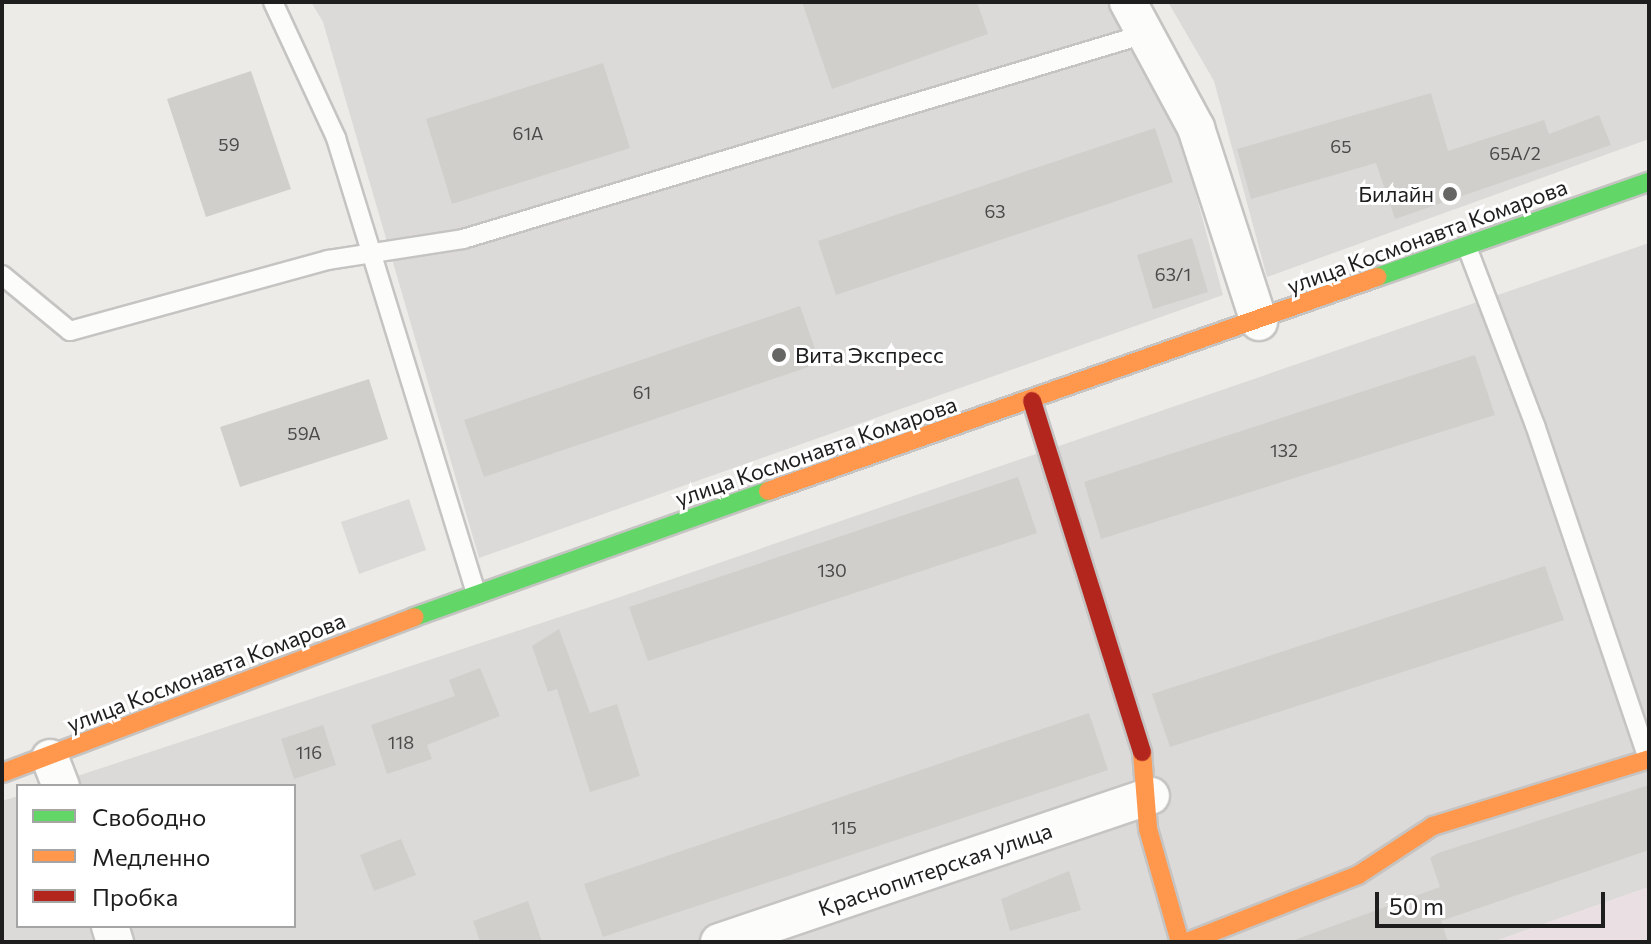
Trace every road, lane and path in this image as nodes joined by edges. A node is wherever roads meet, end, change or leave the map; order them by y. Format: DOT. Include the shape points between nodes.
graph roads {
  1 [pos="273,2"];
  2 [pos="1128,2"];
  3 [pos="1145,34"];
  4 [pos="1649,182"];
  5 [pos="1467,247"];
  6 [pos="371,254"];
  7 [pos="2,275"];
  8 [pos="1259,322"];
  9 [pos="1032,401"];
  10 [pos="476,594"];
  11 [pos="1648,759"];
  12 [pos="56,772"];
  13 [pos="2,773"];
  14 [pos="1151,796"];
  15 [pos="719,942"];
  16 [pos="1180,942"];
  17 [pos="1187,942"];
  1 -- 6 [label="lane" via="336,138"];
  2 -- 3 [label="street"];
  3 -- 6 [label="lane" via="463,239"];
  3 -- 8 [label="street" via="1196,128"];
  4 -- 5 [label="main road, улица Космонавта Комарова"];
  5 -- 8 [label="main road, улица Космонавта Комарова"];
  5 -- 11 [label="lane" via="1535,425"];
  6 -- 7 [label="lane" via="70,331"];
  6 -- 10 [label="lane"];
  8 -- 9 [label="main road, улица Космонавта Комарова"];
  9 -- 10 [label="main road, улица Космонавта Комарова"];
  9 -- 14 [label="main road"];
  10 -- 12 [label="main road, улица Космонавта Комарова"];
  11 -- 17 [label="main road" via="1433,826 1358,875"];
  12 -- 13 [label="main road, улица Космонавта Комарова"];
  14 -- 15 [label="street, Краснопитерская улица"];
  14 -- 16 [label="main road" via="1148,829"];
}
